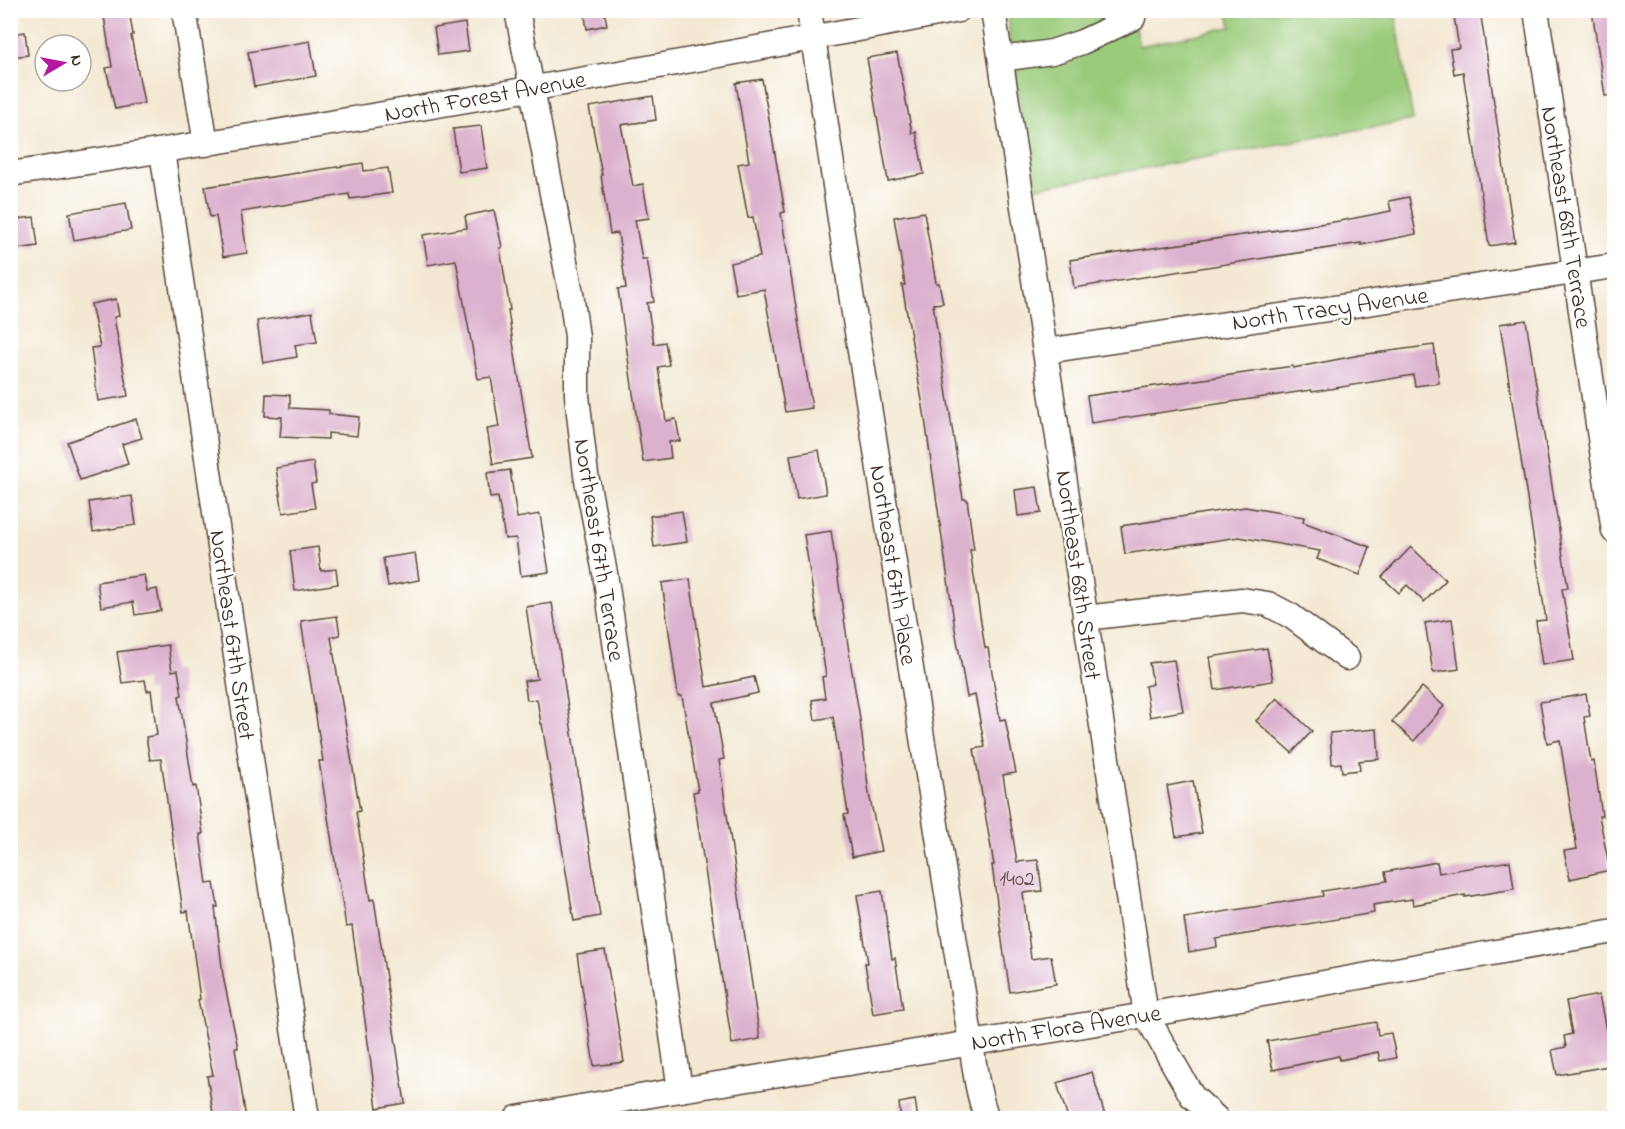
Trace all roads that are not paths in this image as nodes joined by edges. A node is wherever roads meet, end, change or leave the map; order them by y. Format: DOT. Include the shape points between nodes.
graph roads {
  1 [pos="184,10"];
  2 [pos="517,10"];
  3 [pos="809,10"];
  4 [pos="958,10"];
  5 [pos="993,10"];
  6 [pos="1536,10"];
  7 [pos="1133,18"];
  8 [pos="813,38"];
  9 [pos="1001,59"];
  10 [pos="531,88"];
  11 [pos="206,144"];
  12 [pos="162,151"];
  13 [pos="10,174"];
  14 [pos="1614,266"];
  15 [pos="1575,272"];
  16 [pos="1046,351"];
  17 [pos="1614,531"];
  18 [pos="1085,618"];
  19 [pos="1347,658"];
  20 [pos="1614,931"];
  21 [pos="1146,1015"];
  22 [pos="971,1042"];
  23 [pos="680,1090"];
  24 [pos="307,1119"];
  25 [pos="517,1119"];
  26 [pos="987,1119"];
  27 [pos="1216,1119"];
  1 -- 11 [label="street"];
  2 -- 10 [label="street, Northeast 67th Terrace"];
  3 -- 8 [label="street, Northeast 67th Place"];
  4 -- 8 [label="street, North Forest Avenue"];
  5 -- 9 [label="street, Northeast 68th Street"];
  6 -- 15 [label="street, Northeast 68th Terrace"];
  7 -- 9 [label="street" via="1052,52"];
  8 -- 10 [label="street, North Forest Avenue"];
  8 -- 22 [label="street, Northeast 67th Place" via="852,307"];
  9 -- 16 [label="street, Northeast 68th Street"];
  10 -- 11 [label="street, North Forest Avenue"];
  10 -- 23 [label="street, Northeast 67th Terrace" via="572,293 586,475 605,573"];
  11 -- 12 [label="street, North Forest Avenue"];
  12 -- 13 [label="street, North Forest Avenue"];
  12 -- 24 [label="street, Northeast 67th Street"];
  14 -- 15 [label="street, North Tracy Avenue"];
  15 -- 16 [label="street, North Tracy Avenue"];
  15 -- 17 [label="street, Northeast 68th Terrace"];
  16 -- 18 [label="street, Northeast 68th Street"];
  18 -- 19 [label="street" via="1242,600 1268,604 1291,616"];
  18 -- 21 [label="street, Northeast 68th Street"];
  20 -- 21 [label="street, North Flora Avenue"];
  21 -- 22 [label="street, North Flora Avenue"];
  21 -- 27 [label="street, Northeast 68th Street" via="1192,1096"];
  22 -- 23 [label="street, North Flora Avenue"];
  22 -- 26 [label="street, Northeast 67th Place" via="974,1073"];
  23 -- 25 [label="street, North Flora Avenue"];
}
